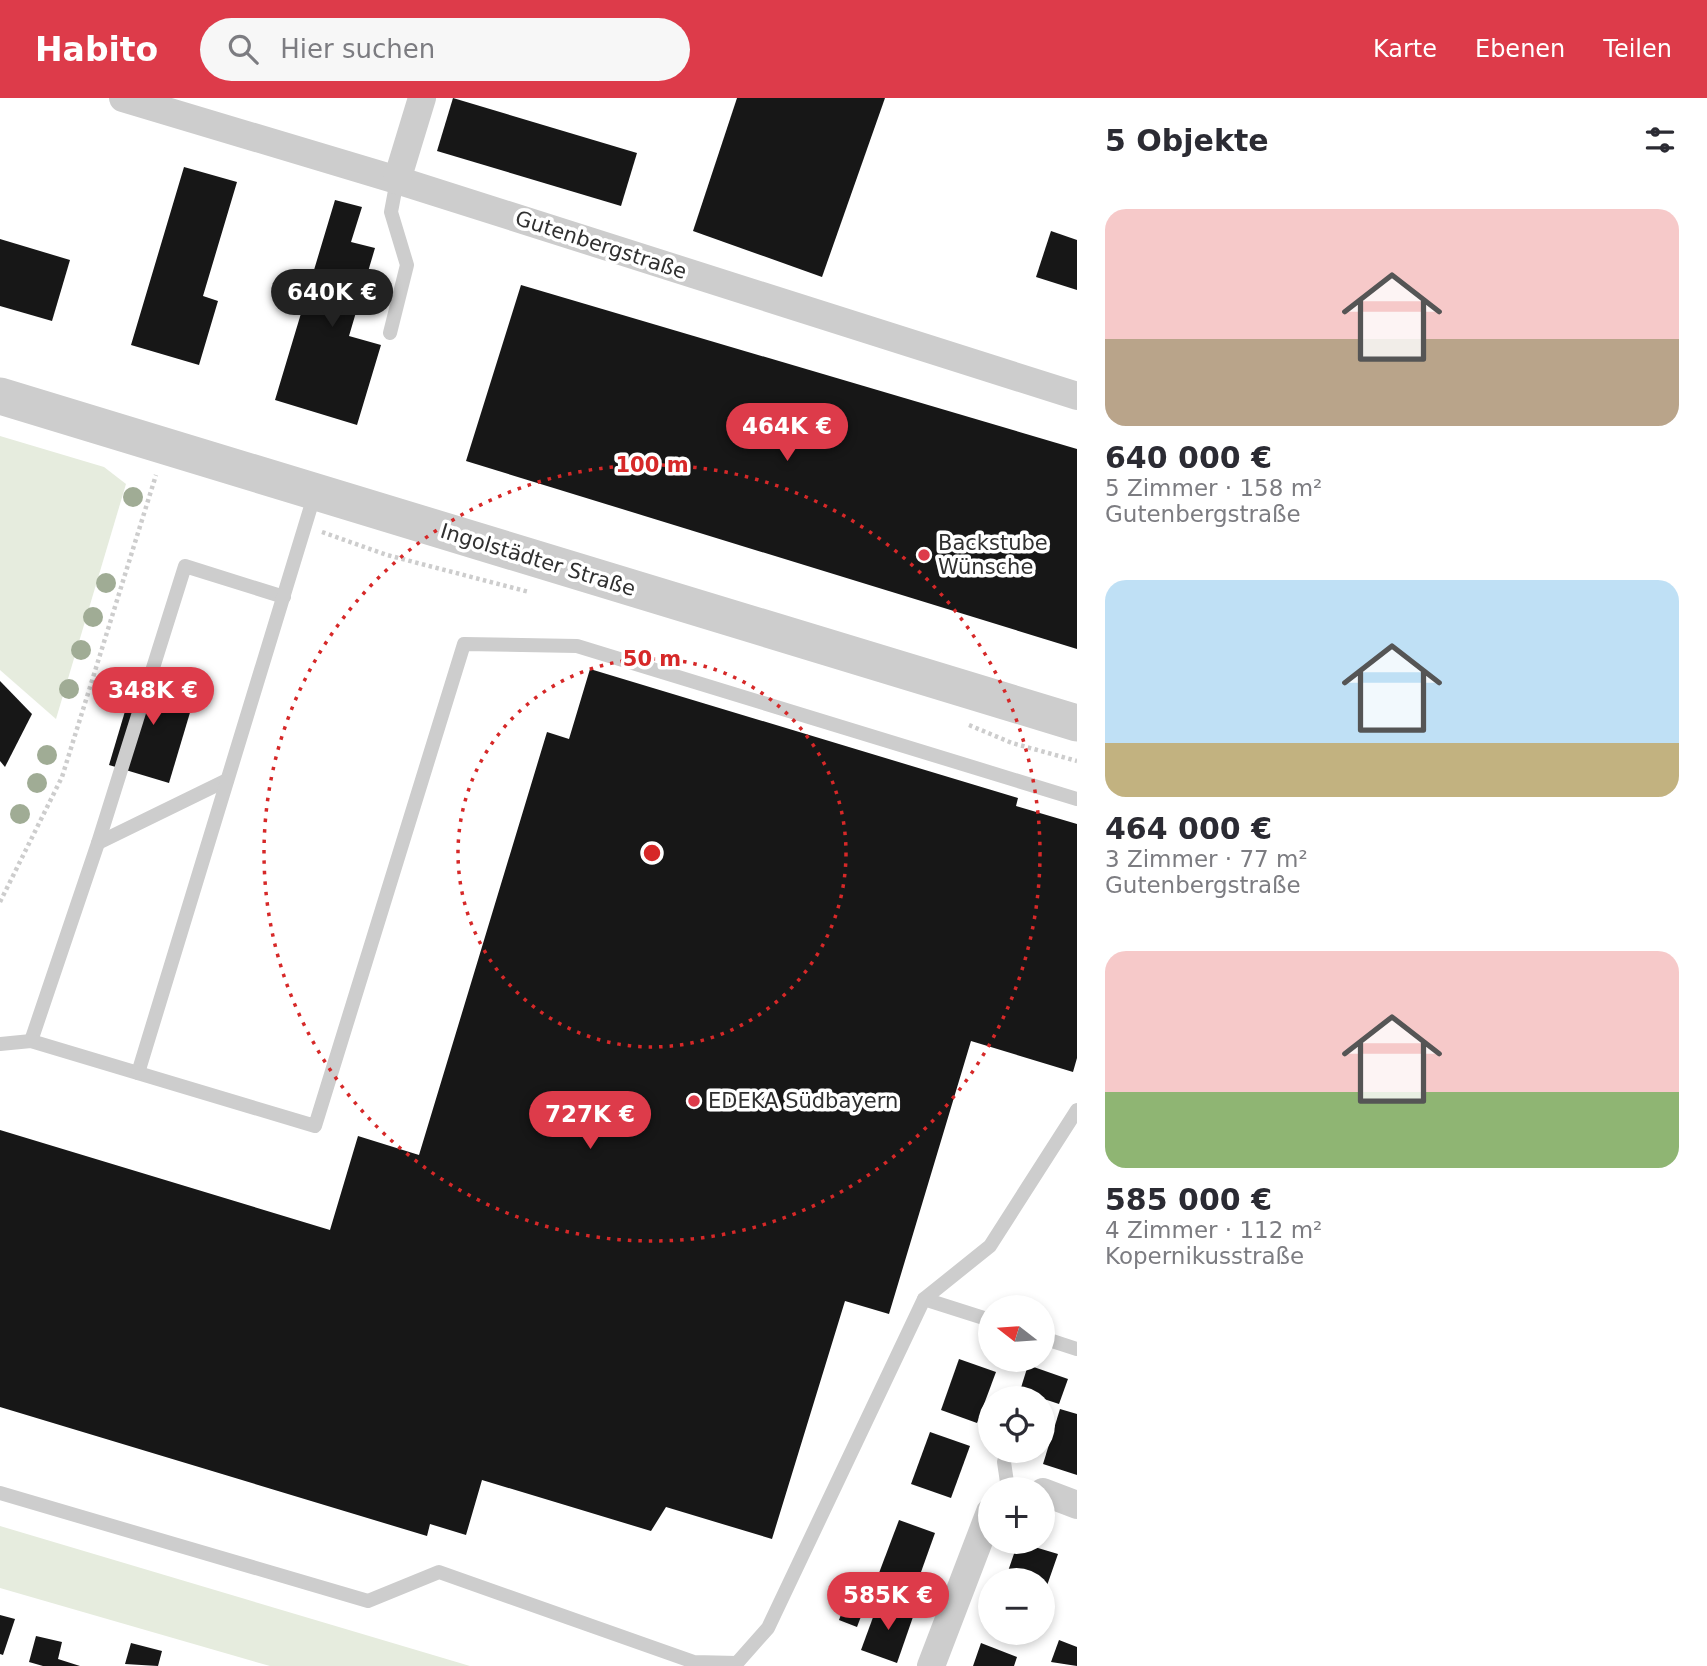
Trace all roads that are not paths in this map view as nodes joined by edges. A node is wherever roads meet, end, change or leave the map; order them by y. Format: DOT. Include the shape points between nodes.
graph roads {
  1 [pos="123,98"];
  2 [pos="422,98"];
  3 [pos="397,180"];
  4 [pos="390,333"];
  5 [pos="0,396"];
  6 [pos="1077,396"];
  7 [pos="315,493"];
  8 [pos="284,597"];
  9 [pos="1077,723"];
  10 [pos="228,780"];
  11 [pos="1077,799"];
  12 [pos="99,843"];
  13 [pos="30,1041"];
  14 [pos="0,1044"];
  15 [pos="138,1073"];
  16 [pos="1077,1110"];
  17 [pos="924,1298"];
  18 [pos="978,1316"];
  19 [pos="1055,1342"];
  20 [pos="1077,1349"];
  21 [pos="0,1493"];
  22 [pos="1055,1496"];
  23 [pos="1077,1504"];
  24 [pos="978,1543"];
  25 [pos="931,1666"];
  1 -- 3 [label="street, Gutenbergstraße"];
  2 -- 3 [label="street"];
  3 -- 4 [label="lane" via="391,212 407,265"];
  3 -- 6 [label="street, Gutenbergstraße"];
  5 -- 7 [label="street, Ingolstädter Straße"];
  7 -- 8 [label="lane"];
  7 -- 9 [label="street, Ingolstädter Straße"];
  8 -- 10 [label="lane"];
  8 -- 12 [label="lane" via="185,566"];
  10 -- 12 [label="lane"];
  10 -- 15 [label="lane"];
  11 -- 15 [label="lane" via="577,646 464,644 315,1126"];
  12 -- 13 [label="lane"];
  13 -- 14 [label="lane"];
  13 -- 15 [label="lane"];
  16 -- 17 [label="lane" via="990,1246"];
  17 -- 18 [label="lane"];
  17 -- 21 [label="lane" via="768,1628 737,1663 694,1662 439,1572 368,1601"];
  19 -- 20 [label="lane"];
  22 -- 23 [label="street"];
  24 -- 25 [label="street"];
}
